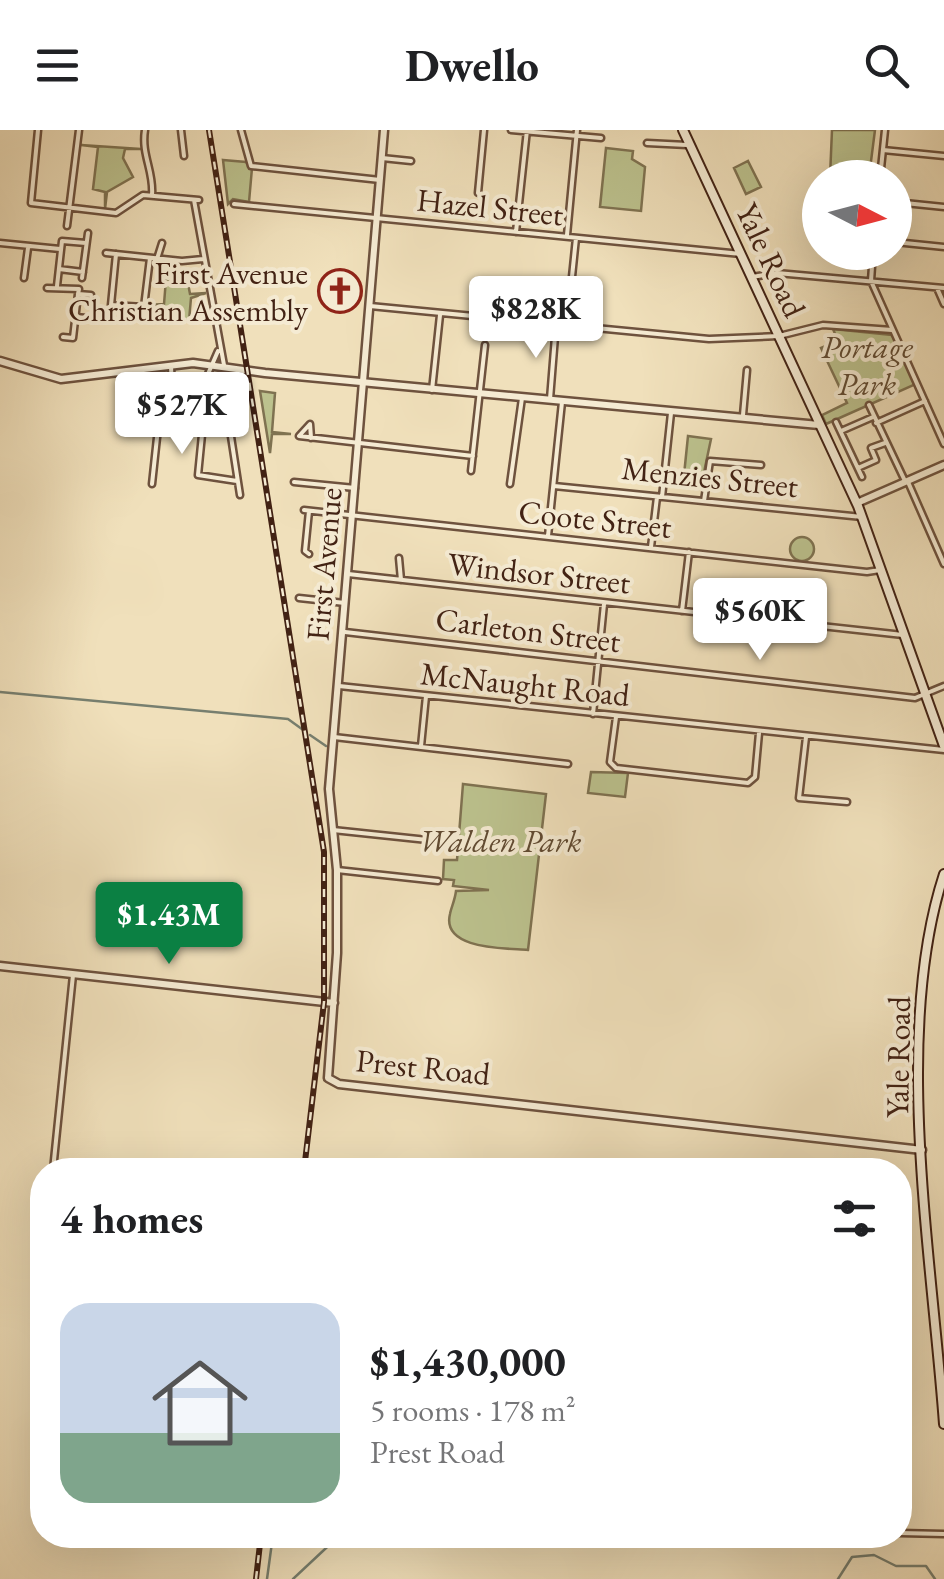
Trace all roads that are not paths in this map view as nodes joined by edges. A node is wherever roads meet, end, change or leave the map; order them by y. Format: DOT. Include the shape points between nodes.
graph roads {
  1 [pos="38,130"];
  2 [pos="78,130"];
  3 [pos="144,130"];
  4 [pos="182,130"];
  5 [pos="242,130"];
  6 [pos="384,130"];
  7 [pos="484,130"];
  8 [pos="511,130"];
  9 [pos="683,130"];
  10 [pos="885,130"];
  11 [pos="527,131"];
  12 [pos="577,133"];
  13 [pos="601,138"];
  14 [pos="647,144"];
  15 [pos="690,144"];
  16 [pos="883,150"];
  17 [pos="184,156"];
  18 [pos="944,156"];
  19 [pos="382,158"];
  20 [pos="882,160"];
  21 [pos="410,161"];
  22 [pos="380,180"];
  23 [pos="478,193"];
  24 [pos="152,195"];
  25 [pos="234,204"];
  26 [pos="912,204"];
  27 [pos="944,207"];
  28 [pos="70,208"];
  29 [pos="378,218"];
  30 [pos="67,226"];
  31 [pos="516,232"];
  32 [pos="88,233"];
  33 [pos="566,237"];
  34 [pos="576,238"];
  35 [pos="0,243"];
  36 [pos="86,243"];
  37 [pos="162,243"];
  38 [pos="912,244"];
  39 [pos="28,246"];
  40 [pos="944,247"];
  41 [pos="60,250"];
  42 [pos="106,253"];
  43 [pos="116,254"];
  44 [pos="740,254"];
  45 [pos="150,258"];
  46 [pos="158,258"];
  47 [pos="203,259"];
  48 [pos="59,269"];
  49 [pos="872,270"];
  50 [pos="752,277"];
  51 [pos="24,278"];
  52 [pos="871,281"];
  53 [pos="57,286"];
  54 [pos="46,288"];
  55 [pos="941,288"];
  56 [pos="78,294"];
  57 [pos="91,295"];
  58 [pos="944,304"];
  59 [pos="369,306"];
  60 [pos="440,313"];
  61 [pos="75,317"];
  62 [pos="87,318"];
  63 [pos="556,324"];
  64 [pos="567,326"];
  65 [pos="892,330"];
  66 [pos="779,336"];
  67 [pos="63,338"];
  68 [pos="484,345"];
  69 [pos="218,351"];
  70 [pos="0,361"];
  71 [pos="200,363"];
  72 [pos="212,363"];
  73 [pos="224,364"];
  74 [pos="171,366"];
  75 [pos="747,370"];
  76 [pos="208,374"];
  77 [pos="364,383"];
  78 [pos="432,390"];
  79 [pos="480,394"];
  80 [pos="522,398"];
  81 [pos="207,399"];
  82 [pos="550,400"];
  83 [pos="925,401"];
  84 [pos="562,402"];
  85 [pos="868,404"];
  86 [pos="671,413"];
  87 [pos="742,420"];
  88 [pos="875,420"];
  89 [pos="836,422"];
  90 [pos="815,423"];
  91 [pos="841,431"];
  92 [pos="311,438"];
  93 [pos="885,443"];
  94 [pos="358,444"];
  95 [pos="944,444"];
  96 [pos="473,456"];
  97 [pos="761,465"];
  98 [pos="944,465"];
  99 [pos="858,468"];
  100 [pos="471,471"];
  101 [pos="862,478"];
  102 [pos="237,481"];
  103 [pos="294,482"];
  104 [pos="906,482"];
  105 [pos="152,484"];
  106 [pos="510,484"];
  107 [pos="554,486"];
  108 [pos="355,488"];
  109 [pos="240,495"];
  110 [pos="659,497"];
  111 [pos="704,501"];
  112 [pos="856,503"];
  113 [pos="352,516"];
  114 [pos="862,517"];
  115 [pos="548,536"];
  116 [pos="651,547"];
  117 [pos="689,552"];
  118 [pos="309,554"];
  119 [pos="399,558"];
  120 [pos="944,564"];
  121 [pos="880,570"];
  122 [pos="348,574"];
  123 [pos="400,580"];
  124 [pos="299,598"];
  125 [pos="345,603"];
  126 [pos="604,603"];
  127 [pos="682,611"];
  128 [pos="343,632"];
  129 [pos="904,635"];
  130 [pos="599,661"];
  131 [pos="339,686"];
  132 [pos="944,686"];
  133 [pos="925,694"];
  134 [pos="426,696"];
  135 [pos="593,714"];
  136 [pos="616,716"];
  137 [pos="759,733"];
  138 [pos="334,738"];
  139 [pos="806,738"];
  140 [pos="420,747"];
  141 [pos="944,748"];
  142 [pos="568,764"];
  143 [pos="847,802"];
  144 [pos="333,830"];
  145 [pos="437,840"];
  146 [pos="337,870"];
  147 [pos="943,878"];
  148 [pos="438,880"];
  149 [pos="0,966"];
  150 [pos="73,974"];
  151 [pos="334,1003"];
  152 [pos="923,1150"];
  153 [pos="53,1158"];
  154 [pos="944,1424"];
  155 [pos="912,1533"];
  156 [pos="944,1534"];
  1 -- 28 [label="street" via="30,203"];
  2 -- 28 [label="street"];
  3 -- 24 [label="street"];
  4 -- 17 [label="street"];
  5 -- 22 [label="street" via="251,166"];
  6 -- 19 [label="street, First Avenue"];
  7 -- 23 [label="street"];
  8 -- 11 [label="street"];
  9 -- 15 [label="main road, Yale Road"];
  10 -- 16 [label="street"];
  11 -- 12 [label="street"];
  11 -- 31 [label="street"];
  12 -- 13 [label="street"];
  12 -- 33 [label="street"];
  14 -- 15 [label="street"];
  15 -- 44 [label="main road, Yale Road"];
  16 -- 18 [label="street"];
  16 -- 20 [label="street"];
  19 -- 21 [label="street"];
  19 -- 22 [label="street, First Avenue"];
  22 -- 29 [label="street, First Avenue"];
  24 -- 28 [label="street" via="116,213"];
  24 -- 47 [label="street" via="196,200"];
  25 -- 29 [label="street, Hazel Street"];
  26 -- 27 [label="street"];
  28 -- 30 [label="street"];
  29 -- 31 [label="street, Hazel Street"];
  29 -- 59 [label="street, First Avenue"];
  31 -- 33 [label="street, Hazel Street"];
  32 -- 36 [label="street"];
  33 -- 34 [label="street, Hazel Street"];
  34 -- 44 [label="street, Hazel Street"];
  34 -- 64 [label="street"];
  35 -- 39 [label="street"];
  36 -- 41 [label="street" via="62,241"];
  36 -- 48 [label="street" via="82,275"];
  37 -- 46 [label="street"];
  38 -- 40 [label="street"];
  39 -- 41 [label="street"];
  39 -- 51 [label="street"];
  41 -- 48 [label="street"];
  42 -- 43 [label="street"];
  43 -- 45 [label="street"];
  43 -- 45 [label="street" via="111,306 144,307"];
  44 -- 50 [label="main road, Yale Road"];
  45 -- 46 [label="street"];
  46 -- 47 [label="street"];
  47 -- 69 [label="street"];
  48 -- 53 [label="street"];
  49 -- 52 [label="street"];
  50 -- 52 [label="street"];
  50 -- 66 [label="main road, Yale Road"];
  52 -- 55 [label="street"];
  52 -- 65 [label="street"];
  53 -- 54 [label="street"];
  53 -- 56 [label="street" via="79,289"];
  55 -- 58 [label="street"];
  56 -- 57 [label="street"];
  56 -- 61 [label="street"];
  59 -- 60 [label="street"];
  59 -- 77 [label="street, First Avenue"];
  60 -- 63 [label="street"];
  60 -- 78 [label="street"];
  61 -- 62 [label="street"];
  61 -- 67 [label="street" via="73,338"];
  63 -- 64 [label="street"];
  63 -- 82 [label="street"];
  64 -- 66 [label="street" via="709,339"];
  65 -- 66 [label="street" via="823,325"];
  65 -- 83 [label="street"];
  66 -- 90 [label="main road, Yale Road"];
  68 -- 79 [label="street"];
  69 -- 72 [label="street"];
  69 -- 73 [label="street"];
  70 -- 74 [label="street" via="61,379"];
  71 -- 72 [label="street"];
  71 -- 74 [label="street"];
  71 -- 76 [label="street"];
  72 -- 73 [label="street"];
  72 -- 76 [label="street"];
  73 -- 77 [label="street"];
  74 -- 105 [label="street"];
  75 -- 87 [label="street"];
  76 -- 81 [label="street"];
  77 -- 78 [label="street"];
  77 -- 94 [label="street, First Avenue"];
  78 -- 79 [label="street"];
  79 -- 80 [label="street"];
  79 -- 96 [label="street"];
  80 -- 82 [label="street"];
  80 -- 106 [label="street"];
  81 -- 102 [label="street" via="226,404"];
  81 -- 102 [label="street" via="198,476"];
  82 -- 84 [label="street"];
  83 -- 88 [label="street"];
  83 -- 95 [label="street"];
  84 -- 86 [label="street"];
  84 -- 107 [label="street"];
  85 -- 88 [label="street"];
  86 -- 87 [label="street"];
  86 -- 110 [label="street"];
  87 -- 90 [label="street"];
  88 -- 91 [label="street"];
  88 -- 93 [label="street"];
  89 -- 91 [label="street"];
  90 -- 112 [label="main road, Yale Road"];
  91 -- 99 [label="street"];
  92 -- 94 [label="street"];
  93 -- 99 [label="street" via="871,448 876,460"];
  93 -- 104 [label="street"];
  94 -- 96 [label="street"];
  94 -- 108 [label="street, First Avenue"];
  96 -- 100 [label="street"];
  97 -- 111 [label="street" via="710,461"];
  98 -- 104 [label="street"];
  99 -- 101 [label="street"];
  102 -- 109 [label="street"];
  103 -- 108 [label="street"];
  104 -- 112 [label="street"];
  104 -- 120 [label="street"];
  107 -- 110 [label="street, Menzies Street"];
  107 -- 115 [label="street"];
  108 -- 113 [label="street, First Avenue"];
  110 -- 111 [label="street, Menzies Street"];
  110 -- 116 [label="street"];
  111 -- 114 [label="street, Menzies Street"];
  112 -- 114 [label="main road, Yale Road"];
  113 -- 115 [label="street, Coote Street"];
  113 -- 118 [label="street, Coote Street" via="306,511"];
  113 -- 122 [label="street, First Avenue"];
  114 -- 121 [label="main road, Yale Road"];
  115 -- 116 [label="street, Coote Street"];
  116 -- 117 [label="street, Coote Street"];
  117 -- 121 [label="street, Coote Street"];
  117 -- 127 [label="street"];
  119 -- 123 [label="street"];
  121 -- 129 [label="main road, Yale Road"];
  122 -- 123 [label="street, Windsor Street"];
  122 -- 125 [label="street, First Avenue"];
  123 -- 126 [label="street, Windsor Street"];
  124 -- 125 [label="street"];
  125 -- 128 [label="street, First Avenue"];
  126 -- 127 [label="street, Windsor Street"];
  126 -- 130 [label="street"];
  127 -- 129 [label="street, Windsor Street"];
  128 -- 130 [label="street, Carleton Street"];
  128 -- 131 [label="street, First Avenue"];
  129 -- 133 [label="main road, Yale Road"];
  130 -- 133 [label="street, Carleton Street"];
  130 -- 135 [label="street"];
  131 -- 134 [label="street, McNaught Road"];
  131 -- 138 [label="street, First Avenue"];
  132 -- 133 [label="street, Carleton Street"];
  133 -- 141 [label="main road, Yale Road"];
  134 -- 135 [label="street, McNaught Road"];
  134 -- 140 [label="street"];
  135 -- 136 [label="street, McNaught Road"];
  136 -- 137 [label="street, McNaught Road"];
  136 -- 137 [label="street" via="610,762 616,768 748,783 755,777"];
  137 -- 139 [label="street, McNaught Road"];
  138 -- 140 [label="street"];
  138 -- 144 [label="street, First Avenue" via="328,788"];
  139 -- 141 [label="street, McNaught Road"];
  139 -- 143 [label="street" via="799,798"];
  140 -- 142 [label="street"];
  144 -- 145 [label="street"];
  144 -- 146 [label="street, First Avenue"];
  146 -- 148 [label="street"];
  146 -- 151 [label="street, First Avenue"];
  147 -- 152 [label="main road, Yale Road" via="931,918 922,1016"];
  149 -- 150 [label="street, Prest Road"];
  150 -- 151 [label="street, Prest Road"];
  150 -- 153 [label="street"];
  151 -- 152 [label="street, Prest Road" via="327,1075 334,1083"];
  152 -- 154 [label="main road, Yale Road"];
  155 -- 156 [label="street"];
}
